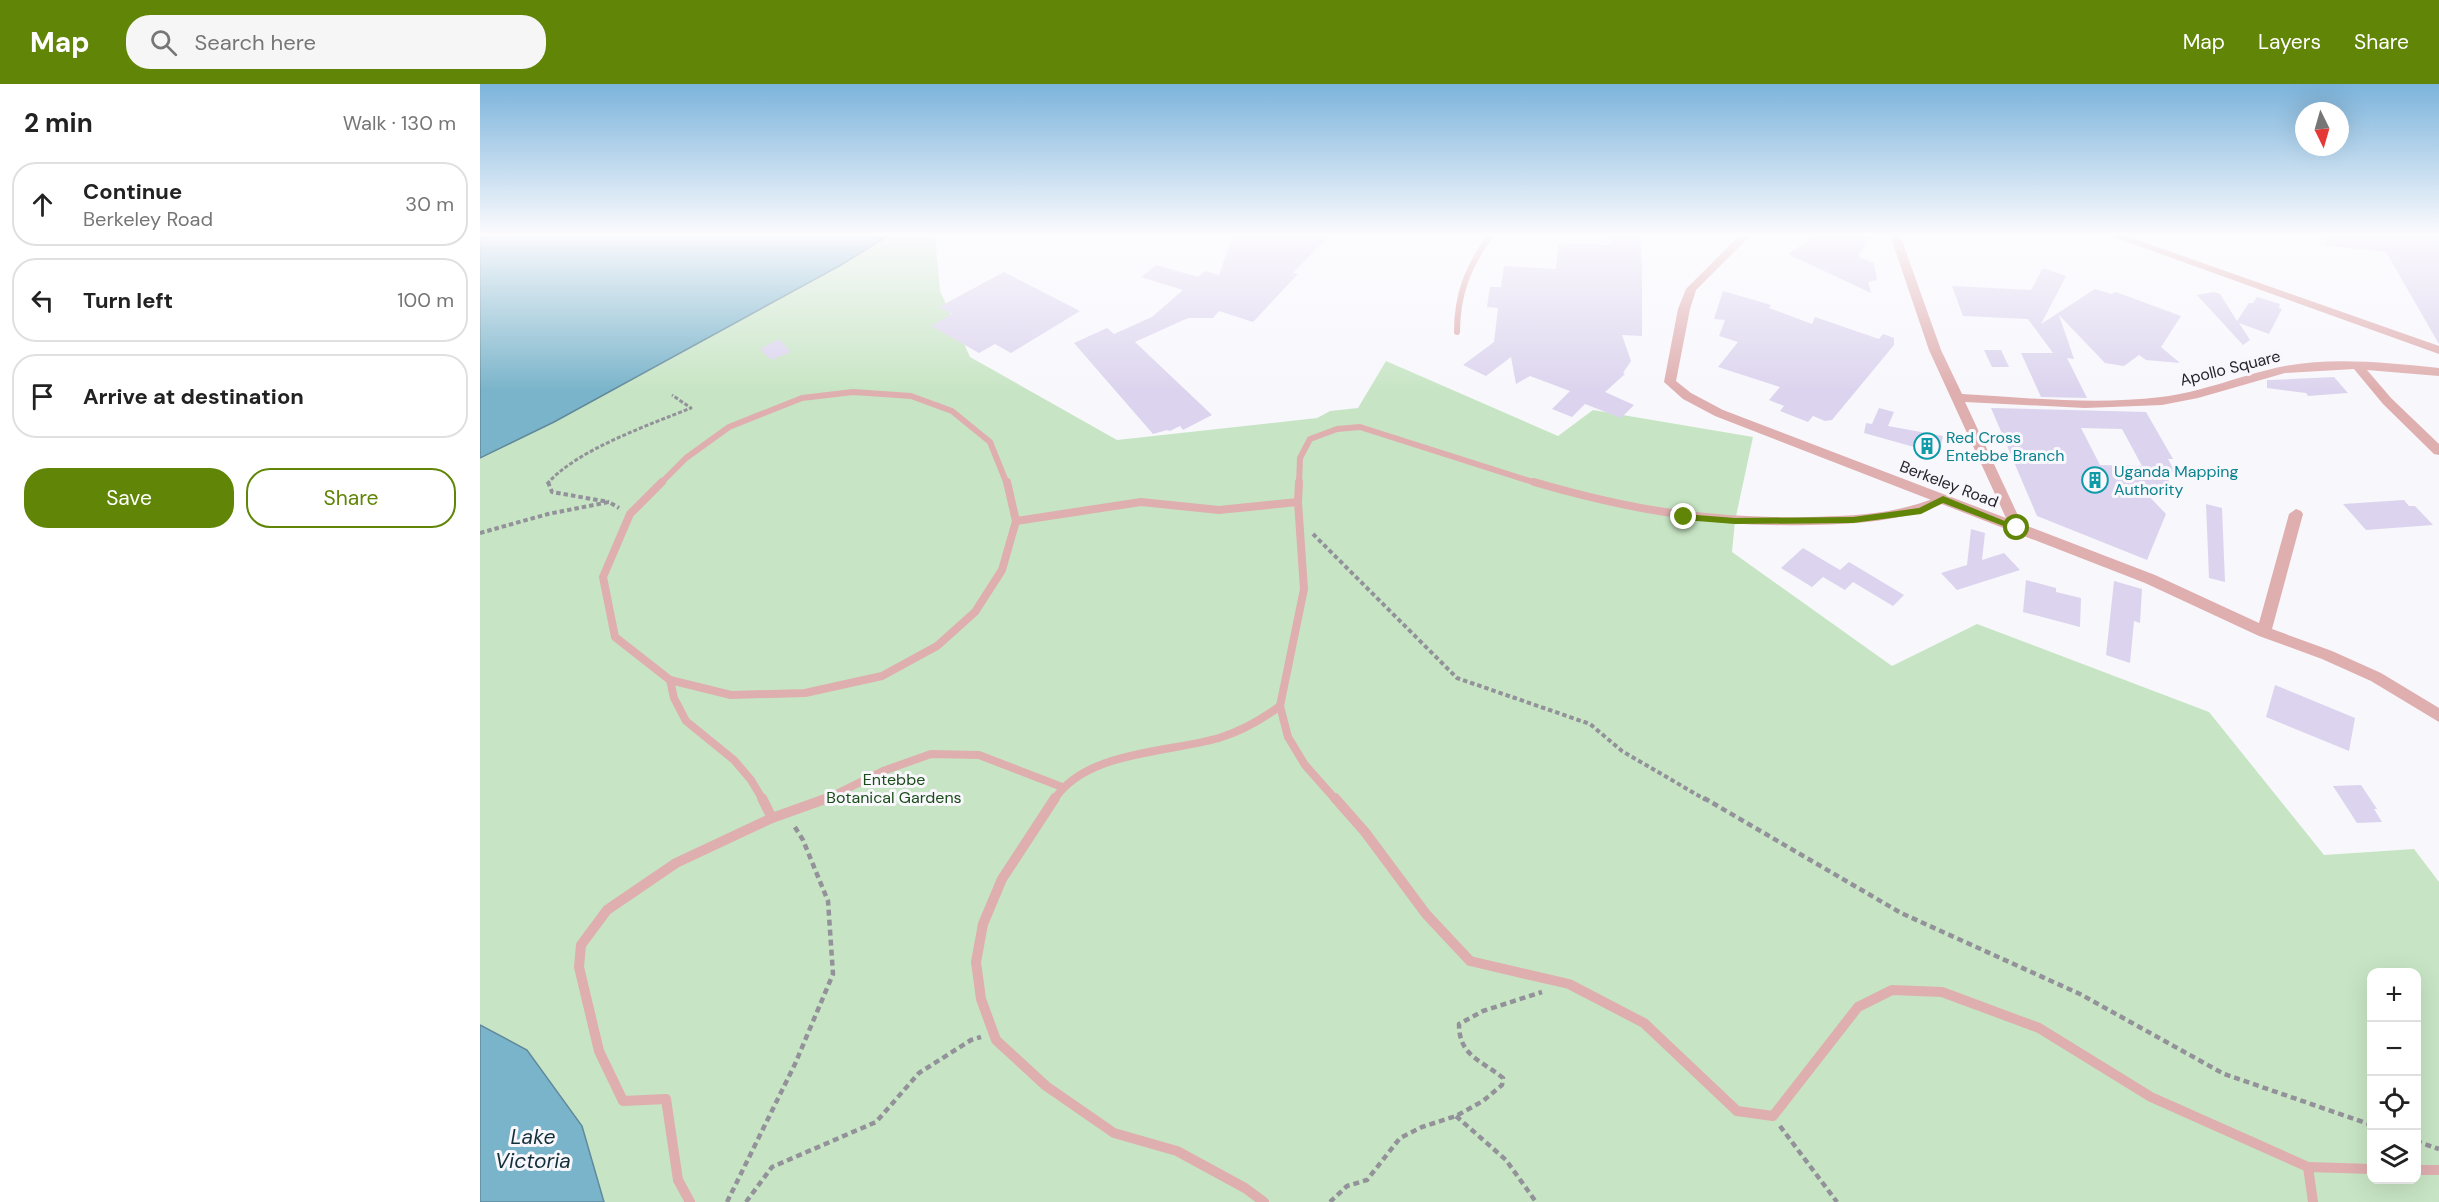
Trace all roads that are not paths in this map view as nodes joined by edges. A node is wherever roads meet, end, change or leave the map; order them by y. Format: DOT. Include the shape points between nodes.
graph roads {
  1 [pos="1461,287"];
  2 [pos="1694,287"];
  3 [pos="1913,287"];
  4 [pos="2261,287"];
  5 [pos="1457,332"];
  6 [pos="2439,350"];
  7 [pos="2358,367"];
  8 [pos="2439,372"];
  9 [pos="1958,398"];
  10 [pos="2439,451"];
  11 [pos="1943,500"];
  12 [pos="1298,502"];
  13 [pos="2296,514"];
  14 [pos="1016,521"];
  15 [pos="2017,528"];
  16 [pos="2264,632"];
  17 [pos="670,680"];
  18 [pos="1280,706"];
  19 [pos="2439,716"];
  20 [pos="1062,787"];
  21 [pos="772,818"];
  22 [pos="2308,1167"];
  23 [pos="2367,1170"];
  24 [pos="2421,1170"];
  25 [pos="2439,1170"];
  26 [pos="690,1202"];
  27 [pos="1264,1202"];
  28 [pos="2313,1202"];
  1 -- 5 [label="lane" via="1455,312"];
  2 -- 11 [label="street, Berkeley Road" via="1684,309 1670,382 1719,413"];
  3 -- 9 [label="street" via="1935,350"];
  4 -- 6 [label="street"];
  7 -- 8 [label="street, Apollo Square"];
  7 -- 9 [label="street, Apollo Square" via="2303,367 2160,401 2036,403"];
  7 -- 10 [label="street"];
  9 -- 15 [label="street"];
  11 -- 12 [label="lane" via="1921,510 1853,520 1735,521 1684,517 1552,487 1360,428 1337,429 1310,439 1300,458"];
  11 -- 15 [label="street, Berkeley Road"];
  12 -- 14 [label="lane" via="1219,510 1141,502"];
  12 -- 18 [label="lane" via="1304,589"];
  13 -- 16 [label="street"];
  14 -- 17 [label="lane" via="1002,570 975,612 937,646 882,676 805,693 731,695"];
  14 -- 17 [label="lane" via="1010,490 990,442 952,411 911,396 853,392 802,398 729,427 687,458 630,514 603,578 615,637"];
  15 -- 16 [label="street, Berkeley Road" via="2150,579"];
  16 -- 19 [label="street, Berkeley Road" via="2376,677"];
  17 -- 21 [label="lane" via="674,704 690,729 733,759 758,789"];
  18 -- 20 [label="lane" via="1253,725 1219,738 1120,759 1090,769"];
  18 -- 22 [label="lane" via="1288,737 1305,765 1365,832 1426,914 1470,961 1569,984 1644,1023 1737,1111 1773,1116 1858,1007 1892,990 1942,992 2038,1028 2151,1097"];
  20 -- 21 [label="lane" via="979,756 931,754 883,771 838,795"];
  20 -- 27 [label="lane" via="1002,879 983,924 976,962 981,999 996,1040 1046,1086 1114,1132 1177,1151"];
  21 -- 26 [label="lane" via="676,863 608,910 582,945 579,967 598,1051 623,1101 666,1099 678,1180"];
  22 -- 23 [label="lane"];
  22 -- 28 [label="lane"];
  24 -- 25 [label="lane"];
}
